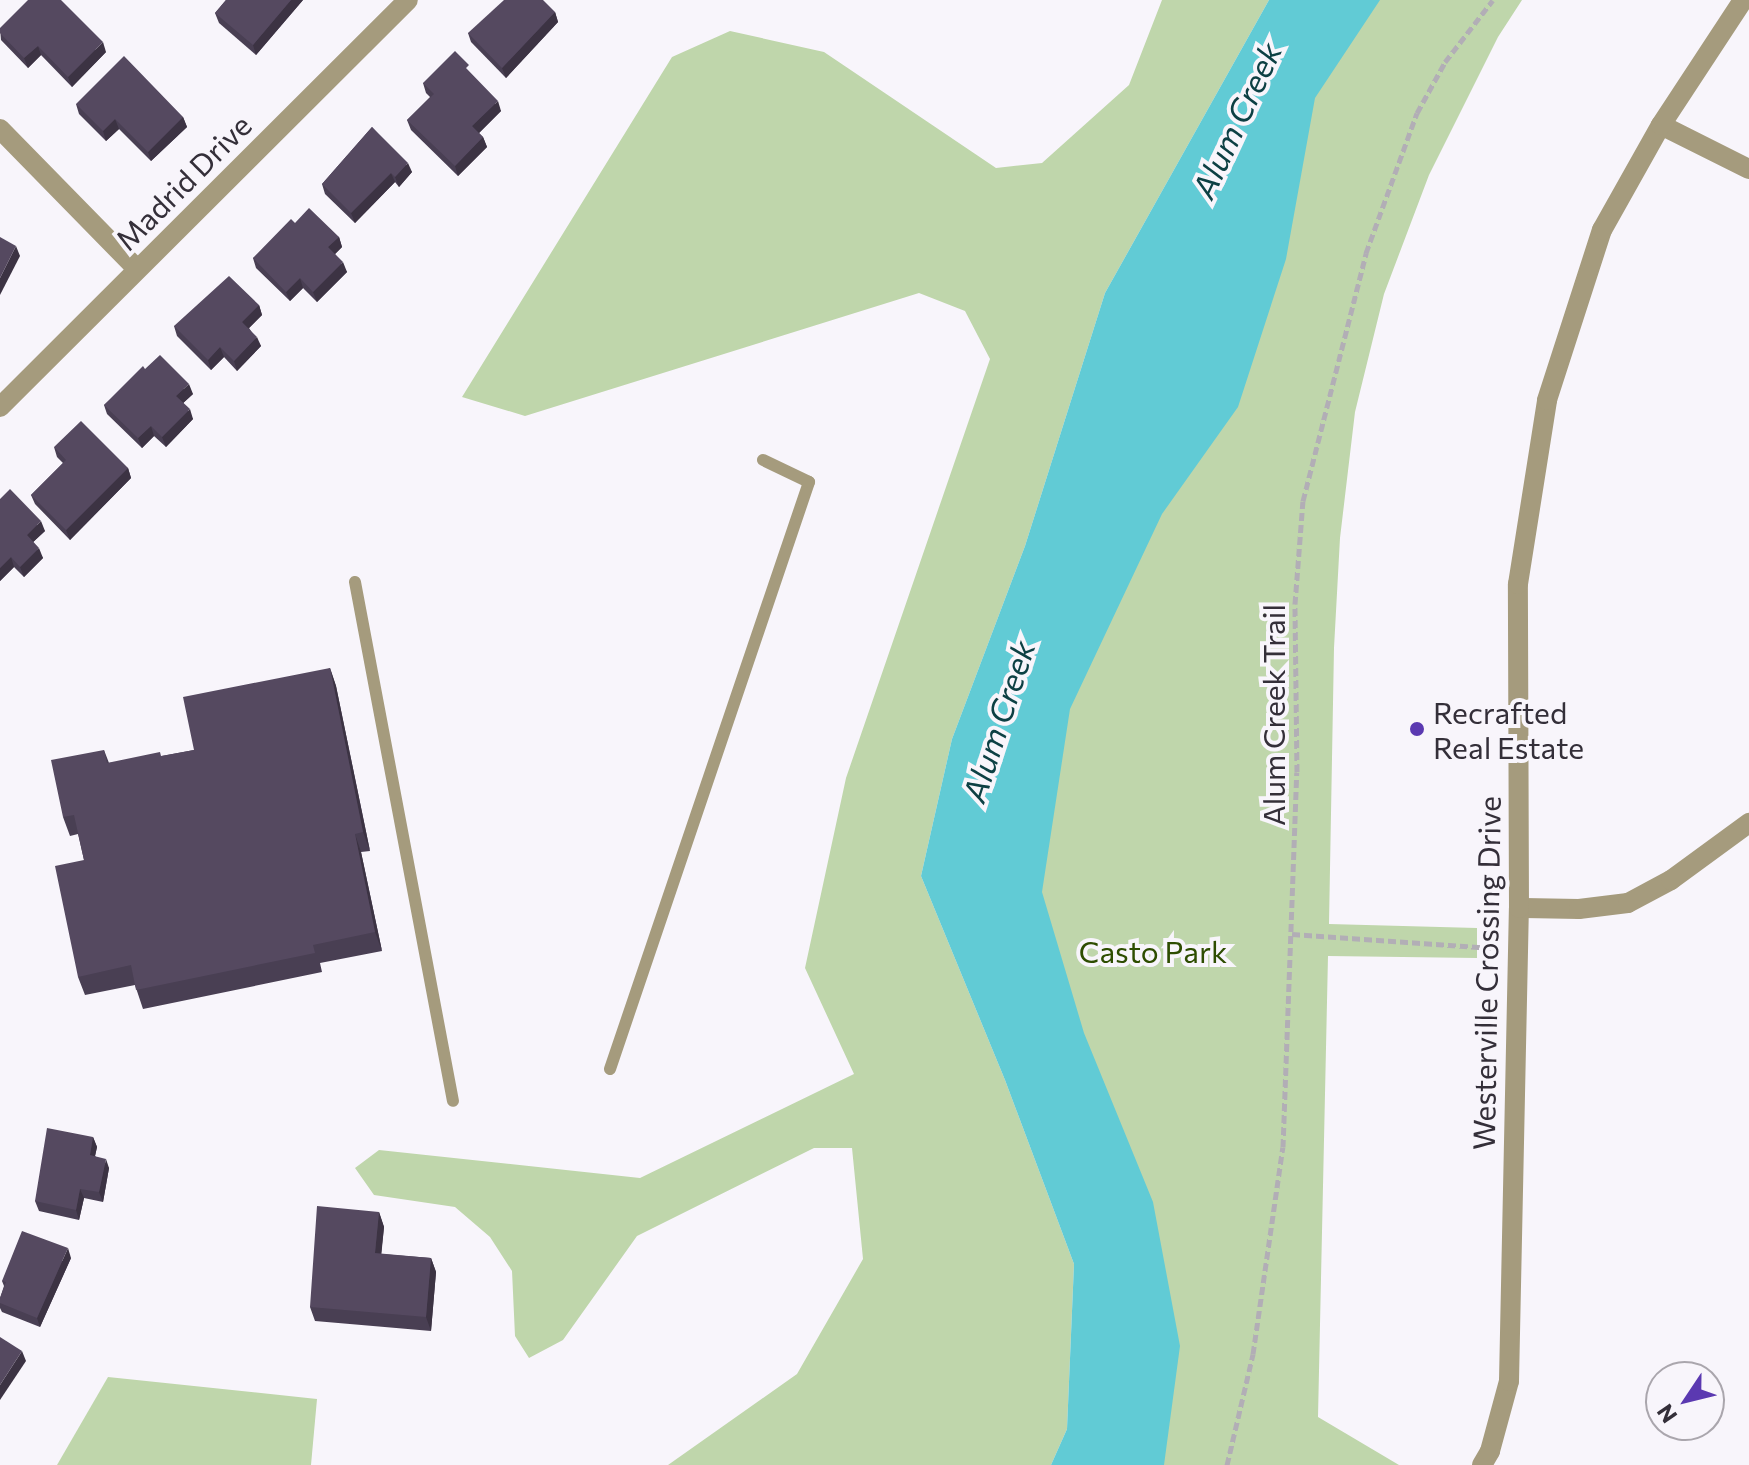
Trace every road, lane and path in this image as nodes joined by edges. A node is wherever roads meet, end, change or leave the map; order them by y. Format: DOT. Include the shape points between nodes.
graph roads {
  1 [pos="408,0"];
  2 [pos="1493,0"];
  3 [pos="1743,0"];
  4 [pos="1661,125"];
  5 [pos="0,129"];
  6 [pos="1749,169"];
  7 [pos="137,269"];
  8 [pos="0,407"];
  9 [pos="763,460"];
  10 [pos="355,582"];
  11 [pos="1749,823"];
  12 [pos="1519,908"];
  13 [pos="1292,934"];
  14 [pos="1518,948"];
  15 [pos="610,1069"];
  16 [pos="453,1101"];
  17 [pos="1227,1465"];
  18 [pos="1482,1465"];
  1 -- 7 [label="street, Madrid Drive"];
  2 -- 13 [label="path, Alum Creek Trail" via="1445,62 1417,113 1366,253 1303,501 1295,604"];
  3 -- 4 [label="street, Westerville Crossing Drive"];
  4 -- 6 [label="street"];
  4 -- 12 [label="street, Westerville Crossing Drive" via="1602,230 1547,400 1518,584"];
  5 -- 7 [label="street"];
  7 -- 8 [label="street, Madrid Drive"];
  9 -- 15 [label="lane" via="809,482"];
  10 -- 16 [label="lane"];
  11 -- 12 [label="street" via="1671,880 1628,903"];
  12 -- 14 [label="street, Westerville Crossing Drive"];
  13 -- 14 [label="path"];
  13 -- 17 [label="path, Alum Creek Trail" via="1283,1147 1253,1354"];
  14 -- 18 [label="street, Westerville Crossing Drive" via="1509,1381"];
}
